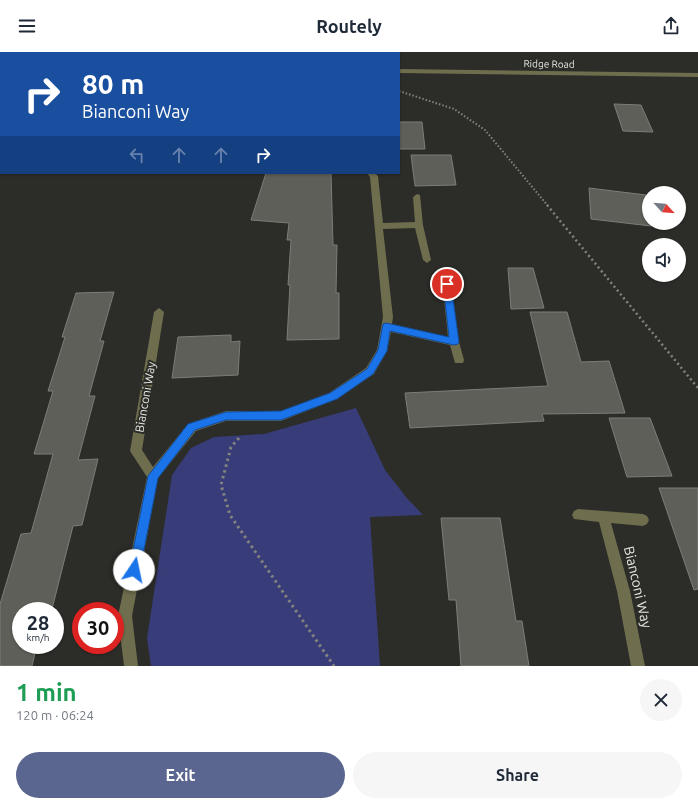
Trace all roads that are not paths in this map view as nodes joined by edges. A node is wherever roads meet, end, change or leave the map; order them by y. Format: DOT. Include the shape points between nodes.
graph roads {
  1 [pos="400,71"];
  2 [pos="698,75"];
  3 [pos="372,174"];
  4 [pos="417,196"];
  5 [pos="419,225"];
  6 [pos="379,226"];
  7 [pos="427,260"];
  8 [pos="445,270"];
  9 [pos="160,312"];
  10 [pos="386,327"];
  11 [pos="454,342"];
  12 [pos="458,360"];
  13 [pos="153,476"];
  14 [pos="578,515"];
  15 [pos="603,517"];
  16 [pos="643,520"];
  17 [pos="131,666"];
  18 [pos="638,666"];
  1 -- 2 [label="street, Ridge Road"];
  3 -- 6 [label="street"];
  4 -- 5 [label="street"];
  5 -- 6 [label="street"];
  5 -- 7 [label="street"];
  6 -- 10 [label="street" via="387,310"];
  8 -- 11 [label="street"];
  9 -- 13 [label="street, Bianconi Way" via="136,451"];
  10 -- 11 [label="street"];
  10 -- 13 [label="street" via="382,351 370,372 333,396 281,416 226,416 192,427"];
  11 -- 12 [label="street"];
  13 -- 17 [label="street" via="125,616"];
  14 -- 15 [label="street"];
  15 -- 16 [label="street"];
  15 -- 18 [label="street, Bianconi Way" via="631,622"];
}
